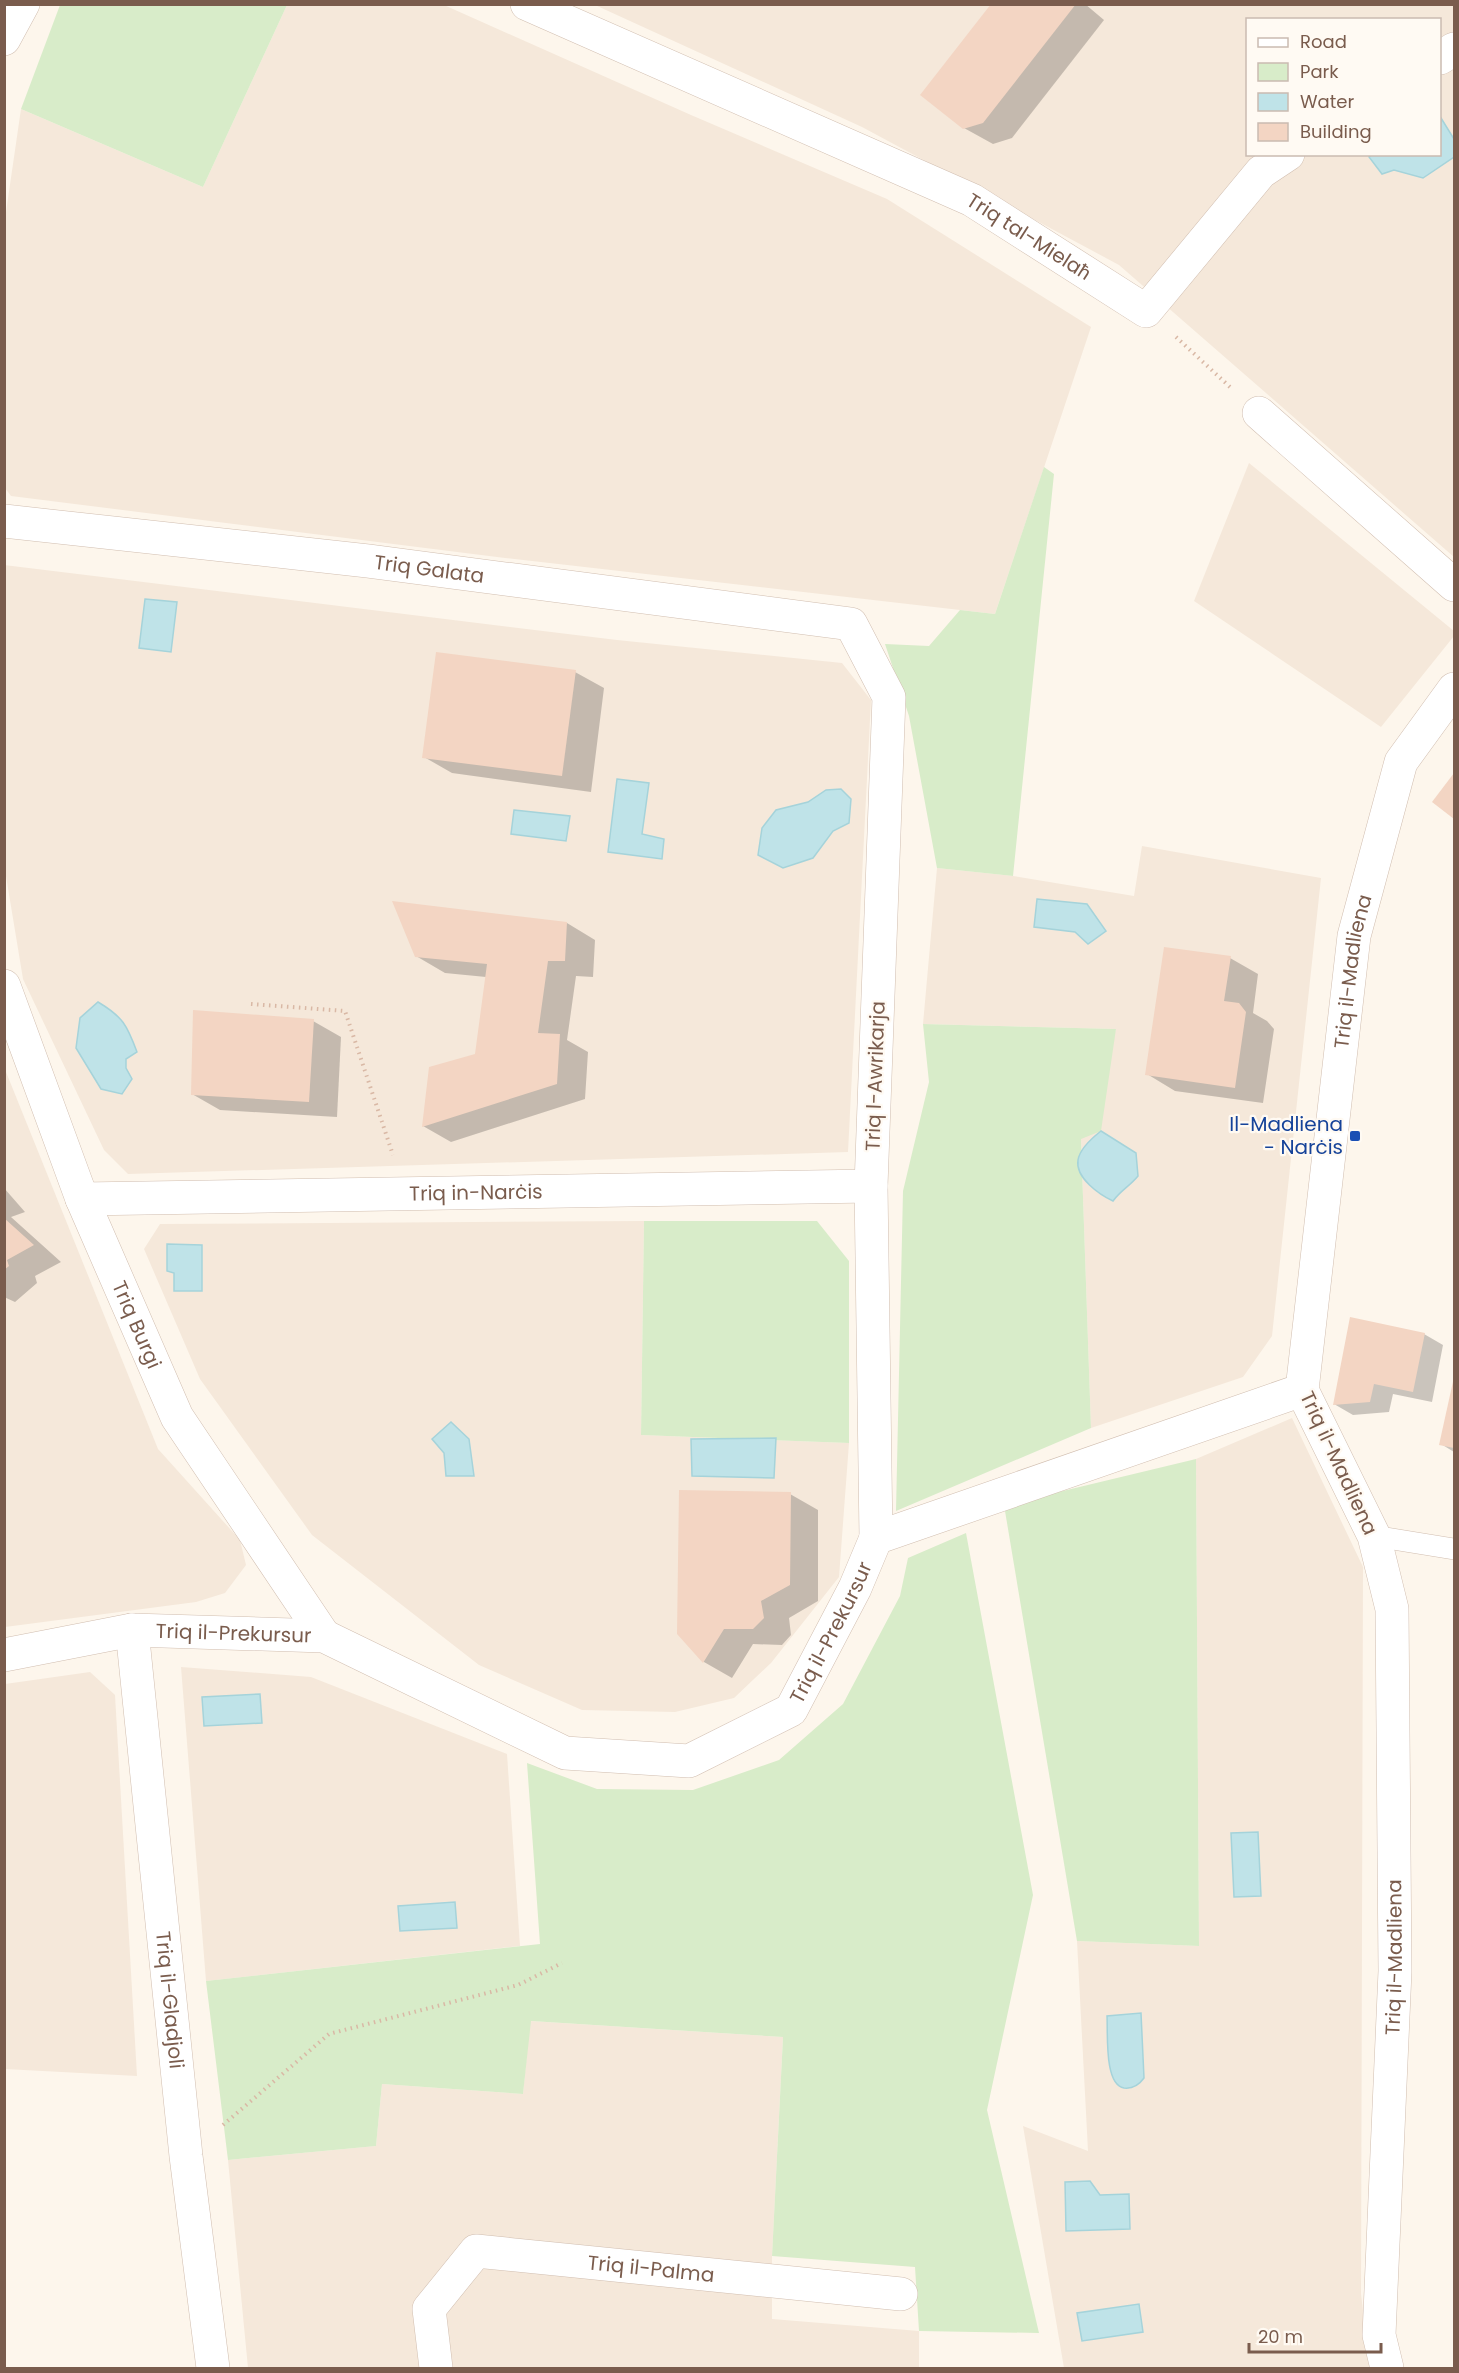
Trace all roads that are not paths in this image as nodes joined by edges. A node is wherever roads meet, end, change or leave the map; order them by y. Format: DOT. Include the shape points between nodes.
graph roads {
  1 [pos="23,4"];
  2 [pos="527,4"];
  3 [pos="4,39"];
  4 [pos="1455,49"];
  5 [pos="1441,57"];
  6 [pos="1285,156"];
  7 [pos="1259,413"];
  8 [pos="4,521"];
  9 [pos="1455,585"];
  10 [pos="851,624"];
  11 [pos="1455,690"];
  12 [pos="4,986"];
  13 [pos="872,1186"];
  14 [pos="82,1199"];
  15 [pos="1302,1390"];
  16 [pos="1374,1536"];
  17 [pos="876,1538"];
  18 [pos="1455,1549"];
  19 [pos="132,1630"];
  20 [pos="324,1636"];
  21 [pos="4,1655"];
  22 [pos="901,2294"];
  23 [pos="213,2368"];
  24 [pos="436,2368"];
  25 [pos="1387,2368"];
  1 -- 3 [label="street"];
  2 -- 6 [label="street, Triq tal-Mielaħ" via="972,200 1146,311 1261,172"];
  4 -- 5 [label="street"];
  7 -- 9 [label="street"];
  8 -- 10 [label="street, Triq Galata" via="368,561"];
  10 -- 13 [label="street, Triq l-Awrikarja" via="889,697"];
  11 -- 15 [label="street, Triq il-Madliena" via="1401,762 1354,936"];
  12 -- 14 [label="street, Triq Burgi"];
  13 -- 14 [label="street, Triq in-Narċis"];
  13 -- 17 [label="street, Triq l-Awrikarja"];
  14 -- 20 [label="street, Triq Burgi" via="177,1417"];
  15 -- 16 [label="street, Triq il-Madliena"];
  15 -- 17 [label="street, Triq il-Prekursur"];
  16 -- 18 [label="lane"];
  16 -- 25 [label="street, Triq il-Madliena" via="1392,1609 1395,1971 1379,2335"];
  17 -- 20 [label="street, Triq il-Prekursur" via="855,1588 791,1710 689,1761 565,1753"];
  19 -- 20 [label="street, Triq il-Prekursur"];
  19 -- 21 [label="street, Triq il-Prekursur"];
  19 -- 23 [label="street, Triq il-Gladjoli" via="186,2156"];
  22 -- 24 [label="street, Triq il-Palma" via="477,2251 429,2309"];
}
